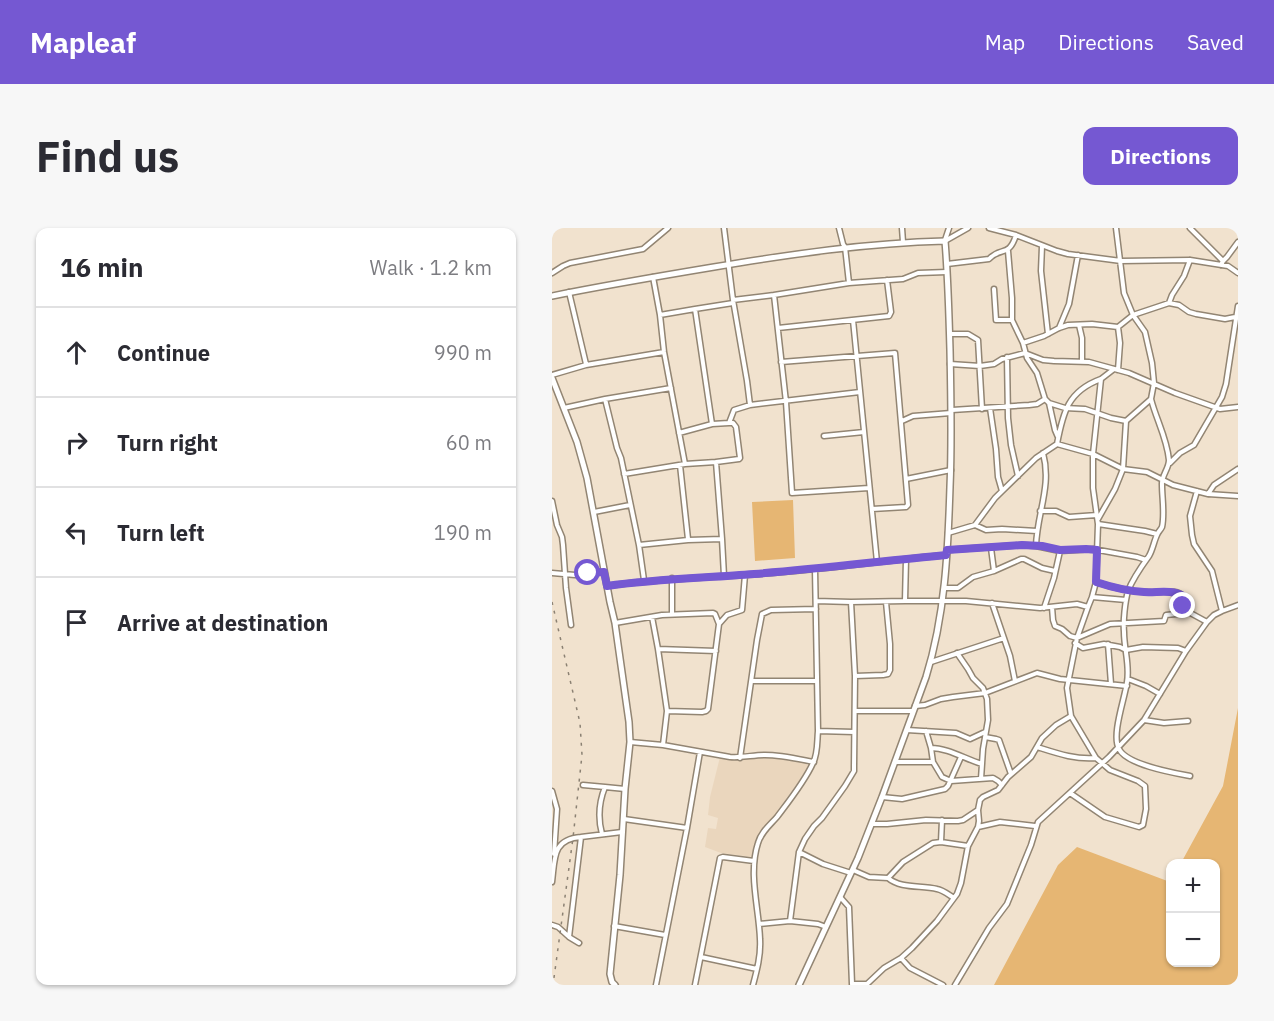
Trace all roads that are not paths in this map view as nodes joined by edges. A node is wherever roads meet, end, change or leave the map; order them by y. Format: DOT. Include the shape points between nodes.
graph roads {
  1 [pos="668,228"];
  2 [pos="724,228"];
  3 [pos="839,228"];
  4 [pos="902,228"];
  5 [pos="950,228"];
  6 [pos="968,228"];
  7 [pos="989,228"];
  8 [pos="1116,228"];
  9 [pos="1190,228"];
  10 [pos="1016,235"];
  11 [pos="945,241"];
  12 [pos="903,242"];
  13 [pos="1238,242"];
  14 [pos="1042,246"];
  15 [pos="845,247"];
  16 [pos="1008,250"];
  17 [pos="1078,255"];
  18 [pos="1190,260"];
  19 [pos="1121,261"];
  20 [pos="1222,263"];
  21 [pos="947,264"];
  22 [pos="729,265"];
  23 [pos="947,272"];
  24 [pos="552,273"];
  25 [pos="1238,273"];
  26 [pos="653,277"];
  27 [pos="887,280"];
  28 [pos="849,284"];
  29 [pos="994,289"];
  30 [pos="569,292"];
  31 [pos="774,295"];
  32 [pos="552,296"];
  33 [pos="733,301"];
  34 [pos="1169,303"];
  35 [pos="1238,306"];
  36 [pos="695,309"];
  37 [pos="660,315"];
  38 [pos="1133,315"];
  39 [pos="1235,317"];
  40 [pos="853,320"];
  41 [pos="1012,320"];
  42 [pos="1079,325"];
  43 [pos="1119,327"];
  44 [pos="778,328"];
  45 [pos="1059,328"];
  46 [pos="950,334"];
  47 [pos="1048,334"];
  48 [pos="1023,343"];
  49 [pos="664,352"];
  50 [pos="1025,353"];
  51 [pos="857,355"];
  52 [pos="1007,357"];
  53 [pos="1082,361"];
  54 [pos="781,362"];
  55 [pos="950,364"];
  56 [pos="586,365"];
  57 [pos="980,366"];
  58 [pos="1116,370"];
  59 [pos="552,376"];
  60 [pos="1101,379"];
  61 [pos="1154,383"];
  62 [pos="671,388"];
  63 [pos="860,392"];
  64 [pos="604,399"];
  65 [pos="1046,399"];
  66 [pos="1151,399"];
  67 [pos="786,402"];
  68 [pos="1049,403"];
  69 [pos="750,405"];
  70 [pos="1007,406"];
  71 [pos="1238,407"];
  72 [pos="564,408"];
  73 [pos="990,408"];
  74 [pos="1065,408"];
  75 [pos="1216,408"];
  76 [pos="982,409"];
  77 [pos="952,412"];
  78 [pos="1098,413"];
  79 [pos="1126,421"];
  80 [pos="902,422"];
  81 [pos="729,423"];
  82 [pos="712,424"];
  83 [pos="864,432"];
  84 [pos="680,433"];
  85 [pos="824,436"];
  86 [pos="1059,436"];
  87 [pos="1057,444"];
  88 [pos="1043,453"];
  89 [pos="1093,454"];
  90 [pos="716,462"];
  91 [pos="1169,463"];
  92 [pos="682,465"];
  93 [pos="1123,469"];
  94 [pos="1238,469"];
  95 [pos="951,470"];
  96 [pos="624,474"];
  97 [pos="1018,476"];
  98 [pos="906,479"];
  99 [pos="1161,479"];
  100 [pos="869,488"];
  101 [pos="1002,491"];
  102 [pos="1197,491"];
  103 [pos="1208,494"];
  104 [pos="1238,496"];
  105 [pos="552,501"];
  106 [pos="630,505"];
  107 [pos="872,509"];
  108 [pos="1040,511"];
  109 [pos="594,512"];
  110 [pos="1097,520"];
  111 [pos="975,525"];
  112 [pos="1037,531"];
  113 [pos="948,532"];
  114 [pos="1157,534"];
  115 [pos="722,539"];
  116 [pos="688,540"];
  117 [pos="639,545"];
  118 [pos="1036,546"];
  119 [pos="991,548"];
  120 [pos="1060,550"];
  121 [pos="1097,550"];
  122 [pos="946,553"];
  123 [pos="906,559"];
  124 [pos="1146,560"];
  125 [pos="877,562"];
  126 [pos="815,569"];
  127 [pos="994,571"];
  128 [pos="1055,571"];
  129 [pos="604,572"];
  130 [pos="552,573"];
  131 [pos="566,574"];
  132 [pos="745,575"];
  133 [pos="724,576"];
  134 [pos="672,578"];
  135 [pos="644,580"];
  136 [pos="1096,582"];
  137 [pos="607,586"];
  138 [pos="944,588"];
  139 [pos="1129,590"];
  140 [pos="1092,597"];
  141 [pos="1126,600"];
  142 [pos="816,601"];
  143 [pos="905,601"];
  144 [pos="943,601"];
  145 [pos="851,602"];
  146 [pos="886,602"];
  147 [pos="992,603"];
  148 [pos="1238,605"];
  149 [pos="1052,607"];
  150 [pos="1088,607"];
  151 [pos="1044,608"];
  152 [pos="816,609"];
  153 [pos="1221,611"];
  154 [pos="672,614"];
  155 [pos="1176,614"];
  156 [pos="652,617"];
  157 [pos="615,622"];
  158 [pos="1207,622"];
  159 [pos="1124,623"];
  160 [pos="571,624"];
  161 [pos="719,624"];
  162 [pos="1004,638"];
  163 [pos="1076,640"];
  164 [pos="1108,644"];
  165 [pos="658,649"];
  166 [pos="1126,650"];
  167 [pos="716,651"];
  168 [pos="1186,651"];
  169 [pos="957,653"];
  170 [pos="930,662"];
  171 [pos="855,676"];
  172 [pos="1128,679"];
  173 [pos="1068,680"];
  174 [pos="752,681"];
  175 [pos="817,681"];
  176 [pos="1015,681"];
  177 [pos="1111,684"];
  178 [pos="1127,686"];
  179 [pos="985,693"];
  180 [pos="1160,694"];
  181 [pos="914,709"];
  182 [pos="667,711"];
  183 [pos="855,711"];
  184 [pos="1071,716"];
  185 [pos="1144,720"];
  186 [pos="1188,721"];
  187 [pos="906,730"];
  188 [pos="818,731"];
  189 [pos="926,731"];
  190 [pos="854,732"];
  191 [pos="985,735"];
  192 [pos="630,742"];
  193 [pos="663,745"];
  194 [pos="1037,747"];
  195 [pos="932,748"];
  196 [pos="1118,748"];
  197 [pos="700,752"];
  198 [pos="961,757"];
  199 [pos="740,758"];
  200 [pos="1096,758"];
  201 [pos="814,762"];
  202 [pos="894,762"];
  203 [pos="933,762"];
  204 [pos="982,764"];
  205 [pos="1101,764"];
  206 [pos="1011,774"];
  207 [pos="1190,776"];
  208 [pos="981,779"];
  209 [pos="951,781"];
  210 [pos="583,784"];
  211 [pos="1002,785"];
  212 [pos="605,787"];
  213 [pos="625,789"];
  214 [pos="552,790"];
  215 [pos="1070,793"];
  216 [pos="882,797"];
  217 [pos="978,810"];
  218 [pos="624,819"];
  219 [pos="942,820"];
  220 [pos="872,824"];
  221 [pos="1035,826"];
  222 [pos="687,828"];
  223 [pos="978,828"];
  224 [pos="622,832"];
  225 [pos="602,834"];
  226 [pos="581,837"];
  227 [pos="941,842"];
  228 [pos="968,846"];
  229 [pos="799,852"];
  230 [pos="553,859"];
  231 [pos="755,861"];
  232 [pos="852,872"];
  233 [pos="888,878"];
  234 [pos="552,882"];
  235 [pos="841,898"];
  236 [pos="954,898"];
  237 [pos="790,921"];
  238 [pos="759,924"];
  239 [pos="552,925"];
  240 [pos="615,926"];
  241 [pos="827,927"];
  242 [pos="665,935"];
  243 [pos="569,937"];
  244 [pos="579,943"];
  245 [pos="701,957"];
  246 [pos="901,958"];
  247 [pos="757,969"];
  248 [pos="612,984"];
  249 [pos="866,984"];
  250 [pos="656,985"];
  251 [pos="695,985"];
  252 [pos="753,985"];
  253 [pos="799,985"];
  254 [pos="852,985"];
  255 [pos="943,985"];
  256 [pos="956,985"];
  1 -- 24 [label="street" via="643,249 570,263"];
  2 -- 22 [label="street"];
  3 -- 15 [label="street"];
  4 -- 12 [label="street"];
  5 -- 11 [label="street"];
  6 -- 11 [label="street"];
  7 -- 10 [label="street"];
  8 -- 19 [label="street"];
  9 -- 20 [label="street"];
  10 -- 14 [label="street"];
  10 -- 16 [label="street"];
  11 -- 12 [label="street"];
  11 -- 21 [label="street"];
  12 -- 15 [label="street"];
  13 -- 20 [label="street"];
  14 -- 17 [label="street"];
  14 -- 47 [label="street"];
  15 -- 22 [label="street"];
  15 -- 28 [label="street"];
  16 -- 21 [label="street" via="986,260"];
  16 -- 41 [label="street"];
  17 -- 19 [label="street"];
  17 -- 45 [label="street" via="1069,303"];
  18 -- 19 [label="street"];
  18 -- 20 [label="street"];
  18 -- 34 [label="street"];
  19 -- 38 [label="street" via="1124,293"];
  20 -- 25 [label="street"];
  21 -- 23 [label="street"];
  22 -- 26 [label="street"];
  22 -- 33 [label="street"];
  23 -- 27 [label="street"];
  23 -- 46 [label="street"];
  26 -- 30 [label="street"];
  26 -- 37 [label="street"];
  27 -- 28 [label="street"];
  27 -- 40 [label="street" via="891,314"];
  28 -- 31 [label="street"];
  29 -- 41 [label="street" via="996,320"];
  30 -- 32 [label="street"];
  30 -- 56 [label="street"];
  31 -- 33 [label="street"];
  31 -- 44 [label="street"];
  33 -- 36 [label="street"];
  33 -- 69 [label="street"];
  34 -- 38 [label="street"];
  34 -- 39 [label="street" via="1196,314"];
  35 -- 39 [label="street"];
  36 -- 37 [label="street"];
  36 -- 82 [label="street"];
  37 -- 49 [label="street"];
  38 -- 43 [label="street"];
  38 -- 61 [label="street" via="1145,332"];
  39 -- 75 [label="street" via="1226,384"];
  40 -- 44 [label="street"];
  40 -- 51 [label="street"];
  41 -- 48 [label="street"];
  42 -- 43 [label="street"];
  42 -- 45 [label="street"];
  42 -- 53 [label="street"];
  43 -- 58 [label="street"];
  44 -- 54 [label="street"];
  45 -- 47 [label="street"];
  46 -- 55 [label="street"];
  46 -- 57 [label="street" via="968,334 978,340"];
  47 -- 48 [label="street"];
  48 -- 50 [label="street"];
  49 -- 56 [label="street"];
  49 -- 62 [label="street"];
  50 -- 52 [label="street"];
  50 -- 53 [label="street" via="1044,360"];
  50 -- 65 [label="street"];
  51 -- 54 [label="street"];
  51 -- 63 [label="street"];
  51 -- 80 [label="street" via="895,353"];
  52 -- 57 [label="street"];
  52 -- 70 [label="street"];
  53 -- 58 [label="street"];
  54 -- 67 [label="street"];
  55 -- 57 [label="street"];
  55 -- 77 [label="street"];
  56 -- 59 [label="street"];
  57 -- 76 [label="street"];
  58 -- 60 [label="street"];
  58 -- 61 [label="street"];
  59 -- 72 [label="street"];
  60 -- 74 [label="street" via="1081,389"];
  60 -- 78 [label="street"];
  61 -- 66 [label="street"];
  61 -- 75 [label="street"];
  62 -- 64 [label="street"];
  62 -- 84 [label="street"];
  63 -- 67 [label="street"];
  63 -- 83 [label="street"];
  64 -- 72 [label="street"];
  64 -- 96 [label="street"];
  65 -- 68 [label="street"];
  65 -- 70 [label="street" via="1037,404"];
  66 -- 79 [label="street"];
  66 -- 91 [label="street"];
  67 -- 69 [label="street"];
  67 -- 100 [label="street" via="792,493"];
  68 -- 74 [label="street"];
  68 -- 86 [label="street"];
  69 -- 81 [label="street" via="734,410"];
  70 -- 73 [label="street"];
  70 -- 97 [label="street"];
  71 -- 75 [label="street"];
  72 -- 109 [label="street"];
  73 -- 76 [label="street"];
  73 -- 101 [label="street"];
  74 -- 78 [label="street"];
  74 -- 86 [label="street"];
  75 -- 91 [label="street" via="1194,445"];
  76 -- 77 [label="street"];
  77 -- 80 [label="street" via="913,416"];
  77 -- 95 [label="street"];
  78 -- 79 [label="street"];
  78 -- 89 [label="street"];
  79 -- 93 [label="street"];
  80 -- 98 [label="street"];
  81 -- 82 [label="street"];
  81 -- 90 [label="street" via="736,427 740,458"];
  82 -- 84 [label="street"];
  83 -- 85 [label="street"];
  83 -- 100 [label="street"];
  84 -- 92 [label="street"];
  86 -- 87 [label="street"];
  87 -- 88 [label="street"];
  87 -- 89 [label="street"];
  88 -- 97 [label="street"];
  88 -- 108 [label="street" via="1047,473"];
  89 -- 93 [label="street"];
  89 -- 110 [label="street"];
  90 -- 92 [label="street"];
  90 -- 115 [label="street"];
  91 -- 99 [label="street"];
  92 -- 96 [label="street"];
  92 -- 116 [label="street"];
  93 -- 99 [label="street" via="1147,472"];
  93 -- 110 [label="street"];
  94 -- 103 [label="street" via="1214,485"];
  95 -- 98 [label="street"];
  95 -- 113 [label="street"];
  96 -- 106 [label="street"];
  97 -- 101 [label="street"];
  98 -- 107 [label="street" via="907,506"];
  99 -- 102 [label="street"];
  99 -- 114 [label="street" via="1163,516"];
  100 -- 107 [label="street"];
  101 -- 111 [label="street"];
  102 -- 103 [label="street"];
  102 -- 153 [label="street" via="1190,516 1192,536 1212,571"];
  103 -- 104 [label="street"];
  105 -- 131 [label="street" via="562,537"];
  106 -- 109 [label="street"];
  106 -- 117 [label="street"];
  107 -- 125 [label="street"];
  108 -- 110 [label="street"];
  108 -- 112 [label="street"];
  109 -- 129 [label="street"];
  110 -- 114 [label="street"];
  110 -- 121 [label="street"];
  111 -- 112 [label="street" via="986,530"];
  111 -- 113 [label="street"];
  112 -- 118 [label="street"];
  113 -- 122 [label="street"];
  114 -- 124 [label="street"];
  115 -- 116 [label="street"];
  115 -- 133 [label="street"];
  116 -- 117 [label="street"];
  117 -- 135 [label="street"];
  118 -- 119 [label="street"];
  118 -- 120 [label="street"];
  119 -- 122 [label="street"];
  119 -- 127 [label="street"];
  120 -- 121 [label="street"];
  120 -- 128 [label="street"];
  121 -- 124 [label="street"];
  121 -- 136 [label="street"];
  122 -- 123 [label="street"];
  122 -- 138 [label="street"];
  123 -- 125 [label="street"];
  123 -- 143 [label="street"];
  124 -- 139 [label="street"];
  125 -- 126 [label="street"];
  126 -- 132 [label="street"];
  126 -- 142 [label="street"];
  127 -- 128 [label="street" via="1024,559"];
  127 -- 138 [label="street" via="970,579 958,588"];
  128 -- 151 [label="street"];
  129 -- 131 [label="street"];
  129 -- 137 [label="street"];
  130 -- 131 [label="street"];
  131 -- 160 [label="street"];
  132 -- 133 [label="street"];
  132 -- 161 [label="street" via="742,610 727,615"];
  133 -- 134 [label="street"];
  134 -- 135 [label="street"];
  134 -- 154 [label="street"];
  135 -- 137 [label="street"];
  136 -- 139 [label="street"];
  136 -- 140 [label="street"];
  137 -- 157 [label="street"];
  138 -- 144 [label="street"];
  139 -- 141 [label="street"];
  139 -- 158 [label="street" via="1181,594 1183,609"];
  140 -- 141 [label="street"];
  140 -- 150 [label="street"];
  141 -- 159 [label="street"];
  142 -- 145 [label="street"];
  142 -- 152 [label="street"];
  143 -- 144 [label="street"];
  143 -- 146 [label="street"];
  144 -- 147 [label="street"];
  144 -- 170 [label="street"];
  145 -- 146 [label="street"];
  145 -- 171 [label="street"];
  146 -- 171 [label="street" via="890,670 884,675"];
  147 -- 151 [label="street"];
  147 -- 162 [label="street"];
  148 -- 153 [label="street"];
  149 -- 150 [label="street"];
  149 -- 151 [label="street"];
  149 -- 163 [label="street" via="1053,625"];
  150 -- 163 [label="street"];
  152 -- 174 [label="street" via="771,610 762,614"];
  152 -- 175 [label="street"];
  153 -- 158 [label="street"];
  154 -- 156 [label="street"];
  154 -- 161 [label="street" via="713,613"];
  155 -- 159 [label="street" via="1166,615 1164,621"];
  156 -- 157 [label="street"];
  156 -- 165 [label="street"];
  157 -- 192 [label="street"];
  158 -- 168 [label="street"];
  159 -- 163 [label="street" via="1102,626"];
  159 -- 166 [label="street"];
  161 -- 167 [label="street"];
  162 -- 169 [label="street"];
  162 -- 176 [label="street"];
  163 -- 164 [label="street" via="1083,648"];
  163 -- 173 [label="street"];
  164 -- 166 [label="street"];
  164 -- 177 [label="street"];
  165 -- 167 [label="street"];
  165 -- 182 [label="street"];
  166 -- 168 [label="street" via="1143,647"];
  166 -- 172 [label="street"];
  167 -- 182 [label="street" via="708,709"];
  168 -- 180 [label="street"];
  169 -- 170 [label="street"];
  169 -- 179 [label="street"];
  170 -- 181 [label="street"];
  171 -- 183 [label="street"];
  172 -- 178 [label="street"];
  172 -- 180 [label="street"];
  173 -- 176 [label="street" via="1037,673"];
  173 -- 177 [label="street"];
  173 -- 184 [label="street"];
  174 -- 175 [label="street"];
  174 -- 199 [label="street"];
  175 -- 188 [label="street"];
  176 -- 179 [label="street"];
  177 -- 178 [label="street"];
  178 -- 196 [label="street" via="1119,720"];
  179 -- 181 [label="street" via="953,697"];
  179 -- 191 [label="street"];
  180 -- 185 [label="street"];
  181 -- 183 [label="street"];
  181 -- 187 [label="street"];
  182 -- 193 [label="street"];
  183 -- 190 [label="street"];
  184 -- 194 [label="street" via="1056,725"];
  184 -- 200 [label="street"];
  185 -- 186 [label="street"];
  185 -- 196 [label="street"];
  187 -- 189 [label="street"];
  187 -- 202 [label="street"];
  188 -- 190 [label="street"];
  188 -- 201 [label="street"];
  189 -- 191 [label="street" via="956,733 970,739"];
  189 -- 195 [label="street"];
  190 -- 229 [label="street" via="854,771"];
  191 -- 204 [label="street"];
  191 -- 206 [label="street" via="999,740"];
  192 -- 193 [label="street"];
  192 -- 213 [label="street"];
  193 -- 197 [label="street"];
  194 -- 200 [label="street" via="1065,756"];
  194 -- 206 [label="street"];
  195 -- 198 [label="street"];
  195 -- 203 [label="street"];
  196 -- 205 [label="street"];
  196 -- 207 [label="street" via="1138,762"];
  197 -- 199 [label="street"];
  197 -- 222 [label="street"];
  198 -- 204 [label="street"];
  198 -- 209 [label="street"];
  199 -- 201 [label="street" via="764,755"];
  200 -- 205 [label="street"];
  201 -- 231 [label="street" via="761,836"];
  202 -- 203 [label="street"];
  202 -- 216 [label="street"];
  203 -- 209 [label="street" via="942,777"];
  204 -- 208 [label="street"];
  205 -- 215 [label="street"];
  205 -- 215 [label="street" via="1144,784 1143,825 1105,817"];
  206 -- 211 [label="street"];
  208 -- 209 [label="street"];
  208 -- 211 [label="street" via="993,778"];
  209 -- 216 [label="street" via="940,791 902,799"];
  210 -- 212 [label="street"];
  211 -- 217 [label="street" via="982,796"];
  212 -- 213 [label="street"];
  212 -- 225 [label="street" via="600,813"];
  213 -- 218 [label="street"];
  214 -- 230 [label="street" via="557,809"];
  215 -- 221 [label="street"];
  216 -- 220 [label="street"];
  217 -- 219 [label="street" via="963,820"];
  217 -- 223 [label="street"];
  218 -- 222 [label="street"];
  218 -- 224 [label="street"];
  219 -- 220 [label="street"];
  219 -- 227 [label="street"];
  220 -- 232 [label="street"];
  221 -- 223 [label="street" via="1000,822"];
  221 -- 256 [label="street" via="1007,904"];
  222 -- 242 [label="street"];
  223 -- 228 [label="street"];
  224 -- 225 [label="street"];
  224 -- 240 [label="street"];
  225 -- 226 [label="street"];
  226 -- 230 [label="street" via="562,843"];
  226 -- 243 [label="street"];
  227 -- 228 [label="street"];
  227 -- 233 [label="street" via="907,859"];
  228 -- 236 [label="street"];
  229 -- 232 [label="street"];
  229 -- 237 [label="street"];
  230 -- 234 [label="street"];
  231 -- 238 [label="street"];
  231 -- 245 [label="street" via="720,858"];
  232 -- 233 [label="street"];
  232 -- 235 [label="street"];
  233 -- 236 [label="street" via="903,885 939,889"];
  235 -- 241 [label="street"];
  235 -- 254 [label="street" via="849,907"];
  236 -- 246 [label="street"];
  237 -- 238 [label="street"];
  237 -- 241 [label="street"];
  238 -- 247 [label="street"];
  239 -- 243 [label="street"];
  240 -- 242 [label="street"];
  240 -- 248 [label="street" via="609,974"];
  241 -- 253 [label="street"];
  242 -- 250 [label="street"];
  243 -- 244 [label="street"];
  245 -- 247 [label="street"];
  245 -- 251 [label="street"];
  246 -- 249 [label="street"];
  246 -- 255 [label="street" via="910,968"];
  247 -- 252 [label="street"];
  249 -- 254 [label="street"];
}
